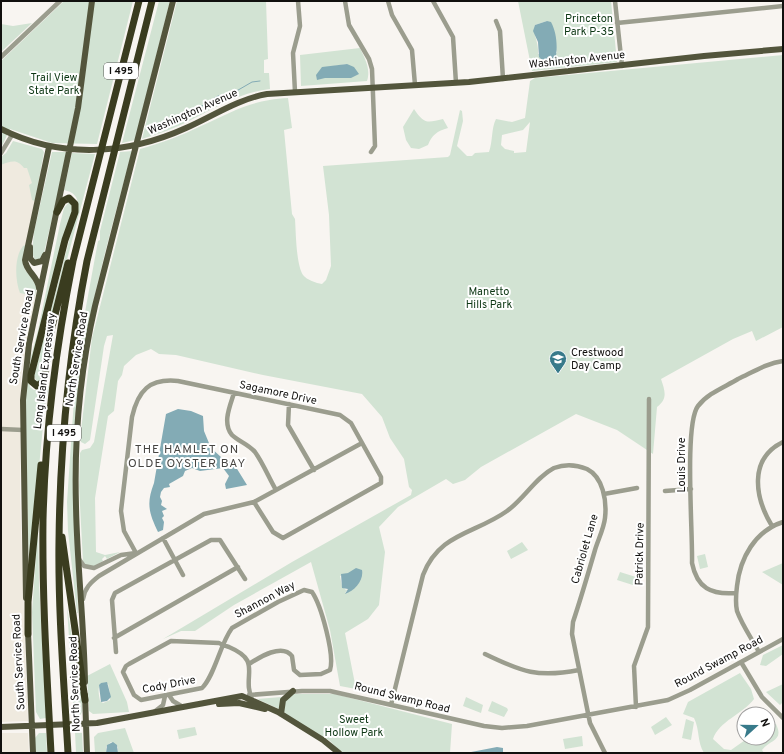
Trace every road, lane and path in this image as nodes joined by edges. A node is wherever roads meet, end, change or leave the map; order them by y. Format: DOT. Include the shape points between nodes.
graph roads {
  1 [pos="60,1"];
  2 [pos="92,1"];
  3 [pos="139,1"];
  4 [pos="152,1"];
  5 [pos="173,1"];
  6 [pos="298,1"];
  7 [pos="345,1"];
  8 [pos="388,1"];
  9 [pos="433,1"];
  10 [pos="615,1"];
  11 [pos="783,6"];
  12 [pos="496,21"];
  13 [pos="617,23"];
  14 [pos="783,49"];
  15 [pos="1,56"];
  16 [pos="622,66"];
  17 [pos="503,79"];
  18 [pos="456,83"];
  19 [pos="415,85"];
  20 [pos="373,87"];
  21 [pos="295,92"];
  22 [pos="1,129"];
  23 [pos="12,135"];
  24 [pos="49,147"];
  25 [pos="371,152"];
  26 [pos="1,153"];
  27 [pos="57,212"];
  28 [pos="84,214"];
  29 [pos="53,229"];
  30 [pos="30,242"];
  31 [pos="39,297"];
  32 [pos="783,361"];
  33 [pos="52,390"];
  34 [pos="234,393"];
  35 [pos="649,399"];
  36 [pos="289,404"];
  37 [pos="1,429"];
  38 [pos="23,430"];
  39 [pos="783,442"];
  40 [pos="362,443"];
  41 [pos="314,470"];
  42 [pos="637,488"];
  43 [pos="276,490"];
  44 [pos="691,490"];
  45 [pos="664,491"];
  46 [pos="604,494"];
  47 [pos="254,502"];
  48 [pos="59,521"];
  49 [pos="783,522"];
  50 [pos="772,526"];
  51 [pos="163,538"];
  52 [pos="136,553"];
  53 [pos="78,554"];
  54 [pos="175,560"];
  55 [pos="97,567"];
  56 [pos="238,567"];
  57 [pos="101,575"];
  58 [pos="183,575"];
  59 [pos="245,579"];
  60 [pos="736,593"];
  61 [pos="81,607"];
  62 [pos="28,634"];
  63 [pos="114,638"];
  64 [pos="783,638"];
  65 [pos="223,645"];
  66 [pos="116,652"];
  67 [pos="760,652"];
  68 [pos="485,654"];
  69 [pos="740,662"];
  70 [pos="249,664"];
  71 [pos="579,670"];
  72 [pos="293,691"];
  73 [pos="167,696"];
  74 [pos="251,697"];
  75 [pos="85,700"];
  76 [pos="202,704"];
  77 [pos="391,705"];
  78 [pos="256,706"];
  79 [pos="636,706"];
  80 [pos="184,708"];
  81 [pos="150,714"];
  82 [pos="281,714"];
  83 [pos="588,715"];
  84 [pos="783,718"];
  85 [pos="293,723"];
  86 [pos="86,724"];
  87 [pos="32,726"];
  88 [pos="1,727"];
  89 [pos="33,753"];
  90 [pos="51,753"];
  91 [pos="68,753"];
  92 [pos="87,753"];
  93 [pos="339,753"];
  94 [pos="605,753"];
  1 -- 15 [label="street"];
  2 -- 27 [label="main road, South Service Road" via="83,77"];
  3 -- 28 [label="highway, Long Island Expressway / I 495"];
  4 -- 48 [label="highway, I 495" via="96,218 78,304 67,394"];
  5 -- 53 [label="main road, North Service Road" via="132,157 86,351 76,447"];
  6 -- 21 [label="street" via="300,26 293,53"];
  7 -- 20 [label="street" via="349,25 371,64"];
  8 -- 19 [label="street" via="392,15 412,50"];
  9 -- 18 [label="street" via="453,37"];
  10 -- 13 [label="street"];
  11 -- 13 [label="street"];
  12 -- 17 [label="street" via="500,31"];
  13 -- 16 [label="street"];
  14 -- 16 [label="main road, Washington Avenue"];
  16 -- 17 [label="main road, Washington Avenue"];
  17 -- 18 [label="main road, Washington Avenue"];
  18 -- 19 [label="main road, Washington Avenue"];
  19 -- 20 [label="main road, Washington Avenue"];
  20 -- 21 [label="main road, Washington Avenue"];
  20 -- 25 [label="street" via="375,146"];
  21 -- 24 [label="main road, Washington Avenue" via="249,98 172,134 127,148 93,150"];
  22 -- 23 [label="main road, Washington Avenue"];
  23 -- 24 [label="main road, Washington Avenue"];
  23 -- 26 [label="street"];
  24 -- 30 [label="main road"];
  27 -- 28 [label="highway" via="63,201 69,198 73,200 75,212 64,240 31,375 31,381 37,386 43,382 45,376 50,335"];
  27 -- 29 [label="main road, South Service Road"];
  28 -- 33 [label="highway, Long Island Expressway / I 495" via="65,302"];
  29 -- 30 [label="main road" via="44,259 40,262 32,261"];
  29 -- 31 [label="main road, South Service Road"];
  30 -- 31 [label="main road" via="25,264 37,279"];
  31 -- 38 [label="main road, South Service Road" via="25,370"];
  32 -- 44 [label="street, Louis Drive" via="764,366 707,396 698,406 692,422"];
  33 -- 62 [label="highway" via="30,575"];
  33 -- 90 [label="highway, Long Island Expressway / I 495" via="43,528"];
  34 -- 36 [label="street, Sagamore Drive"];
  34 -- 43 [label="street" via="227,419 232,435 250,446"];
  34 -- 52 [label="street, Sagamore Drive" via="168,380 156,382 140,394 132,418 121,511 124,531"];
  35 -- 79 [label="street, Patrick Drive" via="648,627 634,666"];
  36 -- 40 [label="street, Sagamore Drive" via="346,418"];
  36 -- 41 [label="street" via="288,425"];
  37 -- 38 [label="street"];
  38 -- 62 [label="main road, South Service Road"];
  39 -- 50 [label="street" via="766,453 759,471 760,502"];
  40 -- 41 [label="street"];
  40 -- 47 [label="street, Sagamore Drive" via="381,477 381,483 288,536 283,538 272,532"];
  41 -- 43 [label="street"];
  42 -- 46 [label="street"];
  43 -- 47 [label="street"];
  44 -- 45 [label="street"];
  44 -- 60 [label="street, Louis Drive" via="694,572 700,583 709,590 716,593"];
  46 -- 71 [label="street, Cabriolet Lane" via="605,519 573,622 572,634"];
  46 -- 77 [label="street, Cabriolet Lane" via="596,476 590,471 582,467 563,465 546,473 507,512 441,547 427,564 423,575"];
  47 -- 51 [label="street" via="204,514"];
  48 -- 75 [label="highway"];
  48 -- 91 [label="highway, I 495"];
  49 -- 50 [label="street"];
  50 -- 60 [label="street" via="756,539 743,559 738,572"];
  51 -- 52 [label="street"];
  51 -- 54 [label="street"];
  52 -- 55 [label="street" via="121,555"];
  52 -- 57 [label="street"];
  53 -- 55 [label="street" via="84,566"];
  53 -- 61 [label="main road, North Service Road"];
  54 -- 56 [label="street" via="211,540 220,540"];
  54 -- 58 [label="street"];
  54 -- 63 [label="street" via="115,593 112,600"];
  55 -- 57 [label="street"];
  56 -- 59 [label="street"];
  56 -- 63 [label="street"];
  57 -- 61 [label="street" via="84,591"];
  60 -- 67 [label="street" via="735,602 740,618"];
  61 -- 75 [label="main road, North Service Road"];
  62 -- 87 [label="main road, South Service Road"];
  63 -- 66 [label="street"];
  64 -- 67 [label="street, Round Swamp Road"];
  65 -- 70 [label="street, Cody Drive" via="243,654"];
  65 -- 70 [label="street, Shannon Way" via="234,627 304,590 312,592 328,638 330,670 321,674 300,675 294,670 292,656 284,651 265,654"];
  65 -- 73 [label="street, Cody Drive" via="202,688"];
  65 -- 73 [label="street, Cody Drive" via="170,641 126,666 124,675 138,699"];
  67 -- 69 [label="street, Round Swamp Road"];
  68 -- 71 [label="street" via="533,674"];
  69 -- 79 [label="street, Round Swamp Road" via="678,696"];
  69 -- 84 [label="street" via="762,697"];
  70 -- 74 [label="street"];
  71 -- 83 [label="street, Cabriolet Lane"];
  72 -- 74 [label="street, Round Swamp Road"];
  72 -- 77 [label="street, Round Swamp Road" via="336,692"];
  72 -- 82 [label="main road" via="283,700"];
  73 -- 80 [label="street"];
  73 -- 81 [label="street" via="163,705"];
  74 -- 76 [label="main road" via="242,696"];
  74 -- 78 [label="street"];
  74 -- 82 [label="main road"];
  75 -- 86 [label="main road, North Service Road"];
  76 -- 78 [label="main road" via="236,703"];
  76 -- 80 [label="main road"];
  77 -- 83 [label="street, Round Swamp Road" via="460,722 502,728"];
  78 -- 85 [label="main road"];
  79 -- 83 [label="street, Round Swamp Road"];
  80 -- 81 [label="main road"];
  81 -- 86 [label="main road"];
  82 -- 85 [label="main road"];
  83 -- 94 [label="street, Cabriolet Lane" via="592,730"];
  85 -- 93 [label="main road" via="323,740"];
  86 -- 87 [label="main road"];
  86 -- 92 [label="main road, North Service Road"];
  87 -- 88 [label="main road"];
  87 -- 89 [label="main road, South Service Road"];
}
